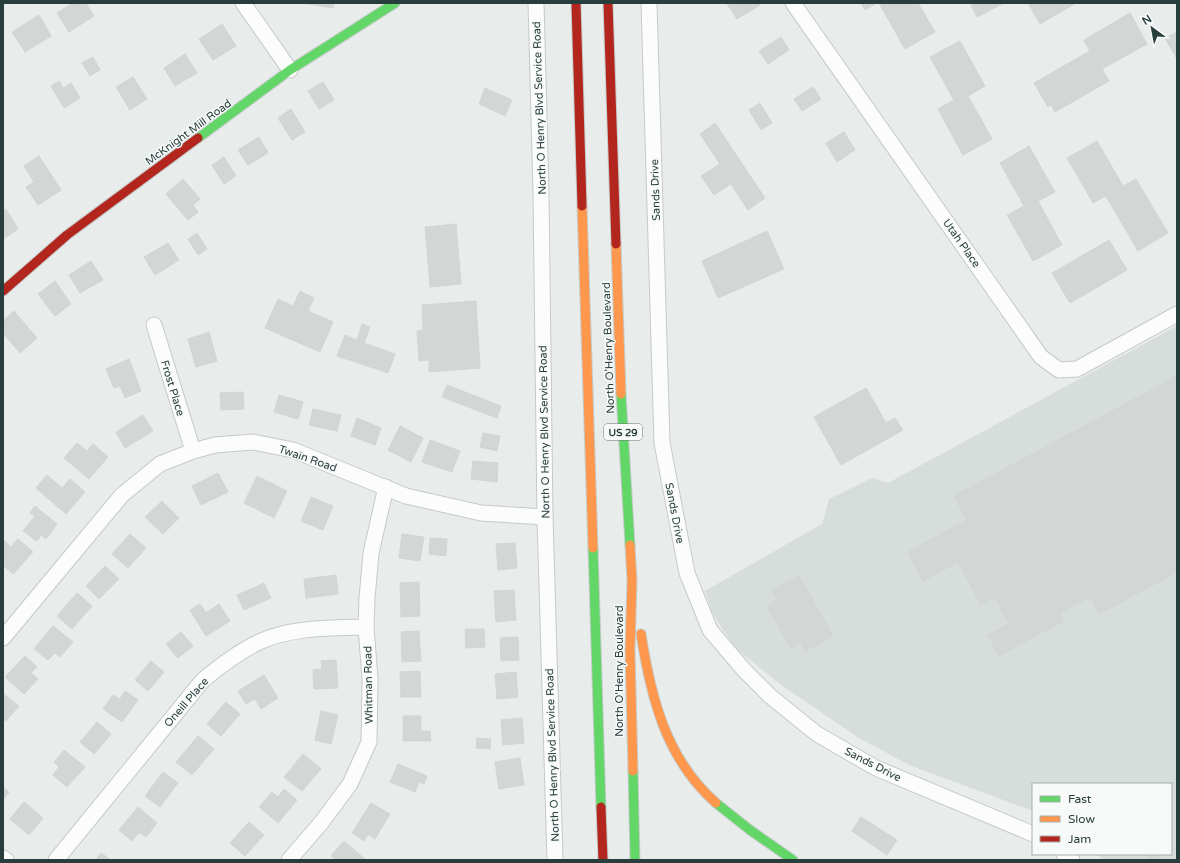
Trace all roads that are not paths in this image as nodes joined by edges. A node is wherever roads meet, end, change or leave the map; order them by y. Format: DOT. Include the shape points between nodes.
graph roads {
  1 [pos="243,3"];
  2 [pos="395,3"];
  3 [pos="536,3"];
  4 [pos="576,3"];
  5 [pos="608,3"];
  6 [pos="649,3"];
  7 [pos="793,3"];
  8 [pos="290,70"];
  9 [pos="3,290"];
  10 [pos="1177,314"];
  11 [pos="154,325"];
  12 [pos="193,451"];
  13 [pos="386,487"];
  14 [pos="545,517"];
  15 [pos="632,580"];
  16 [pos="366,627"];
  17 [pos="3,638"];
  18 [pos="1032,834"];
  19 [pos="3,858"];
  20 [pos="6,860"];
  21 [pos="56,860"];
  22 [pos="289,860"];
  23 [pos="555,860"];
  24 [pos="603,860"];
  25 [pos="635,860"];
  26 [pos="792,860"];
  1 -- 8 [label="street"];
  2 -- 8 [label="main road, McKnight Mill Road"];
  3 -- 14 [label="street, North O Henry Blvd Service Road"];
  4 -- 24 [label="main road, North O'Henry Boulevard / US 29"];
  5 -- 15 [label="main road, North O'Henry Boulevard / US 29" via="622,419"];
  6 -- 18 [label="street, Sands Drive" via="662,443 687,573 710,630 770,696 817,734 876,768"];
  7 -- 10 [label="street, Utah Place" via="1041,357 1059,370 1077,369"];
  8 -- 9 [label="main road, McKnight Mill Road" via="67,236"];
  11 -- 12 [label="street, Frost Place"];
  12 -- 13 [label="street, Twain Road" via="215,445 253,442 293,450"];
  12 -- 17 [label="street, Twain Road" via="160,464 122,495"];
  13 -- 14 [label="street, Twain Road" via="406,496 481,513"];
  13 -- 16 [label="street, Whitman Road" via="371,553"];
  14 -- 23 [label="street, North O Henry Blvd Service Road"];
  15 -- 25 [label="main road, North O'Henry Boulevard / US 29" via="630,652"];
  15 -- 26 [label="main road" via="645,659 658,716 687,772 712,800"];
  16 -- 21 [label="street, Oneill Place" via="296,632 260,642 228,660 203,680"];
  16 -- 22 [label="street, Whitman Road" via="370,679 369,742 350,784"];
  19 -- 20 [label="street"];
}
